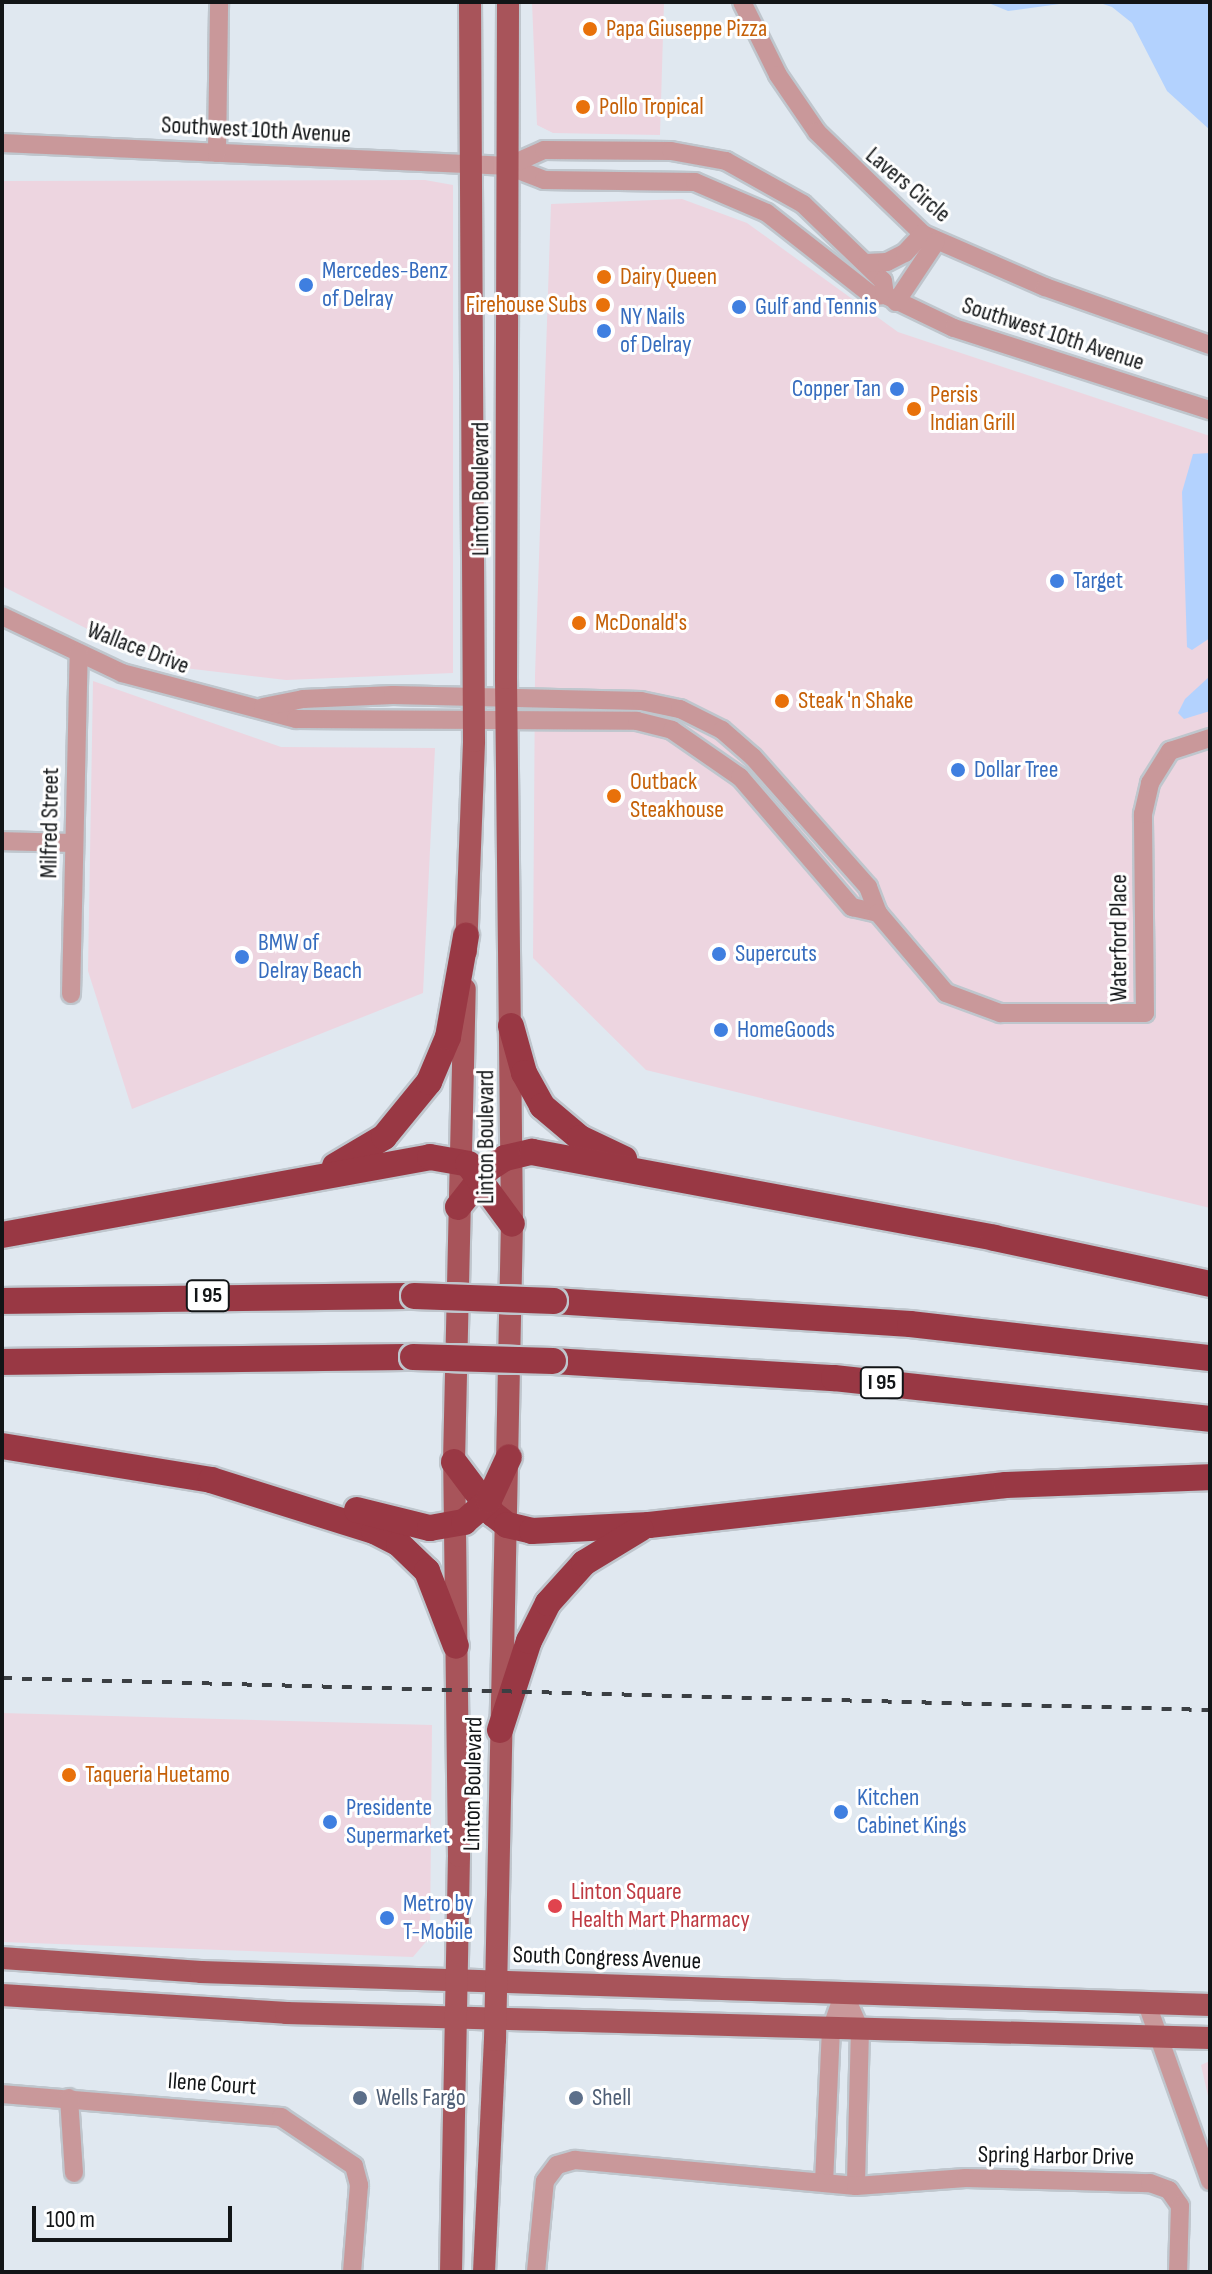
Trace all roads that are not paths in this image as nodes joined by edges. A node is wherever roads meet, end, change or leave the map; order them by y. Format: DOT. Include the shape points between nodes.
graph roads {
  1 [pos="219,2"];
  2 [pos="470,2"];
  3 [pos="508,2"];
  4 [pos="742,2"];
  5 [pos="2,143"];
  6 [pos="217,153"];
  7 [pos="470,164"];
  8 [pos="508,166"];
  9 [pos="929,238"];
  10 [pos="867,263"];
  11 [pos="891,298"];
  12 [pos="1210,345"];
  13 [pos="1210,410"];
  14 [pos="2,616"];
  15 [pos="79,653"];
  16 [pos="473,698"];
  17 [pos="506,698"];
  18 [pos="263,707"];
  19 [pos="473,722"];
  20 [pos="507,723"];
  21 [pos="1210,738"];
  22 [pos="2,841"];
  23 [pos="73,843"];
  24 [pos="878,913"];
  25 [pos="466,936"];
  26 [pos="71,994"];
  27 [pos="511,1026"];
  28 [pos="512,1155"];
  29 [pos="470,1168"];
  30 [pos="668,1177"];
  31 [pos="310,1178"];
  32 [pos="458,1207"];
  33 [pos="512,1224"];
  34 [pos="2,1235"];
  35 [pos="1210,1284"];
  36 [pos="2,1301"];
  37 [pos="1210,1358"];
  38 [pos="2,1362"];
  39 [pos="1210,1419"];
  40 [pos="2,1446"];
  41 [pos="509,1457"];
  42 [pos="454,1462"];
  43 [pos="1210,1477"];
  44 [pos="275,1497"];
  45 [pos="485,1506"];
  46 [pos="454,1525"];
  47 [pos="507,1525"];
  48 [pos="649,1525"];
  49 [pos="456,1646"];
  50 [pos="500,1730"];
  51 [pos="2,1958"];
  52 [pos="458,1980"];
  53 [pos="495,1981"];
  54 [pos="844,1993"];
  55 [pos="2,1995"];
  56 [pos="1147,2004"];
  57 [pos="1210,2005"];
  58 [pos="457,2019"];
  59 [pos="495,2020"];
  60 [pos="831,2030"];
  61 [pos="860,2030"];
  62 [pos="1159,2038"];
  63 [pos="1210,2038"];
  64 [pos="2,2094"];
  65 [pos="69,2098"];
  66 [pos="74,2173"];
  67 [pos="1210,2181"];
  68 [pos="824,2183"];
  69 [pos="856,2186"];
  70 [pos="352,2272"];
  71 [pos="451,2272"];
  72 [pos="484,2272"];
  73 [pos="536,2272"];
  74 [pos="1178,2272"];
  1 -- 6 [label="street"];
  2 -- 7 [label="main road, Linton Boulevard"];
  3 -- 8 [label="main road, Linton Boulevard"];
  4 -- 9 [label="street, Lavers Circle" via="778,75 817,132"];
  5 -- 6 [label="street, Southwest 10th Avenue"];
  6 -- 7 [label="street, Southwest 10th Avenue"];
  7 -- 8 [label="street, Southwest 10th Avenue"];
  7 -- 16 [label="main road, Linton Boulevard"];
  8 -- 10 [label="street, Southwest 10th Avenue" via="544,150 703,154 758,175 803,204"];
  8 -- 11 [label="street, Southwest 10th Avenue" via="544,180 666,180 718,188 767,213 873,296"];
  8 -- 17 [label="main road, Linton Boulevard"];
  9 -- 10 [label="street" via="887,262"];
  9 -- 11 [label="street"];
  9 -- 12 [label="street, Lavers Circle"];
  10 -- 11 [label="street, Southwest 10th Avenue"];
  11 -- 13 [label="street, Southwest 10th Avenue" via="954,328"];
  14 -- 15 [label="street, Wallace Drive"];
  15 -- 18 [label="street, Wallace Drive" via="152,682"];
  15 -- 23 [label="street, Milfred Street"];
  16 -- 17 [label="street, Wallace Drive"];
  16 -- 18 [label="street, Wallace Drive" via="311,698"];
  16 -- 19 [label="main road, Linton Boulevard"];
  17 -- 20 [label="main road, Linton Boulevard"];
  17 -- 24 [label="street, Waterford Place" via="641,701 680,709 722,730 763,768 868,887"];
  18 -- 19 [label="street, Wallace Drive" via="318,722"];
  19 -- 20 [label="street, Wallace Drive"];
  19 -- 25 [label="main road, Linton Boulevard"];
  20 -- 24 [label="street, Waterford Place" via="637,721 672,730 740,777 852,907"];
  20 -- 27 [label="main road, Linton Boulevard"];
  21 -- 24 [label="street, Waterford Place" via="1170,751 1150,783 1143,814 1145,1013 1000,1013 972,1005 946,993"];
  22 -- 23 [label="street"];
  23 -- 26 [label="street, Milfred Street"];
  25 -- 29 [label="main road, Linton Boulevard"];
  25 -- 31 [label="highway" via="446,1045 422,1093 384,1137"];
  27 -- 28 [label="main road, Linton Boulevard"];
  27 -- 30 [label="highway" via="528,1082 550,1114 592,1144"];
  28 -- 29 [label="highway"];
  28 -- 30 [label="highway" via="532,1152"];
  28 -- 33 [label="main road, Linton Boulevard"];
  29 -- 31 [label="highway" via="420,1158"];
  29 -- 32 [label="highway"];
  29 -- 33 [label="highway"];
  30 -- 35 [label="highway"];
  31 -- 34 [label="highway"];
  32 -- 42 [label="main road, Linton Boulevard"];
  33 -- 41 [label="main road, Linton Boulevard"];
  36 -- 37 [label="highway, I 95, bridge" via="414,1296 554,1301 924,1325"];
  38 -- 39 [label="highway, I 95, bridge" via="413,1357 553,1361 863,1381"];
  40 -- 44 [label="highway" via="73,1454"];
  41 -- 45 [label="highway"];
  41 -- 47 [label="main road, Linton Boulevard"];
  42 -- 45 [label="highway"];
  42 -- 46 [label="main road, Linton Boulevard"];
  43 -- 48 [label="highway" via="1006,1485"];
  44 -- 46 [label="highway" via="430,1528"];
  44 -- 49 [label="highway" via="374,1531 407,1550 437,1589"];
  45 -- 46 [label="highway"];
  45 -- 47 [label="highway"];
  46 -- 49 [label="main road, Linton Boulevard"];
  47 -- 48 [label="highway" via="532,1531"];
  47 -- 50 [label="main road, Linton Boulevard"];
  48 -- 50 [label="highway" via="598,1552 558,1589 529,1641"];
  49 -- 52 [label="main road, Linton Boulevard"];
  50 -- 53 [label="main road, Linton Boulevard"];
  51 -- 52 [label="main road, South Congress Avenue" via="201,1972"];
  52 -- 53 [label="main road, South Congress Avenue"];
  52 -- 58 [label="main road, Linton Boulevard"];
  53 -- 54 [label="main road, South Congress Avenue"];
  53 -- 59 [label="main road, Linton Boulevard"];
  54 -- 56 [label="main road, South Congress Avenue"];
  54 -- 60 [label="street"];
  54 -- 61 [label="street"];
  55 -- 58 [label="main road"];
  56 -- 57 [label="main road, South Congress Avenue"];
  56 -- 62 [label="street"];
  58 -- 59 [label="main road"];
  58 -- 71 [label="main road, Linton Boulevard"];
  59 -- 60 [label="main road"];
  59 -- 72 [label="main road, Linton Boulevard"];
  60 -- 61 [label="main road"];
  60 -- 68 [label="street"];
  61 -- 62 [label="main road"];
  61 -- 69 [label="street"];
  62 -- 63 [label="main road"];
  62 -- 67 [label="street"];
  64 -- 65 [label="street, Ilene Court"];
  65 -- 66 [label="street"];
  65 -- 70 [label="street, Ilene Court" via="263,2111 290,2121 339,2154 358,2175"];
  68 -- 69 [label="street, Spring Harbor Drive"];
  68 -- 73 [label="street, Spring Harbor Drive" via="565,2161 545,2181"];
  69 -- 74 [label="street, Spring Harbor Drive" via="966,2178 1160,2185 1180,2206"];
}
